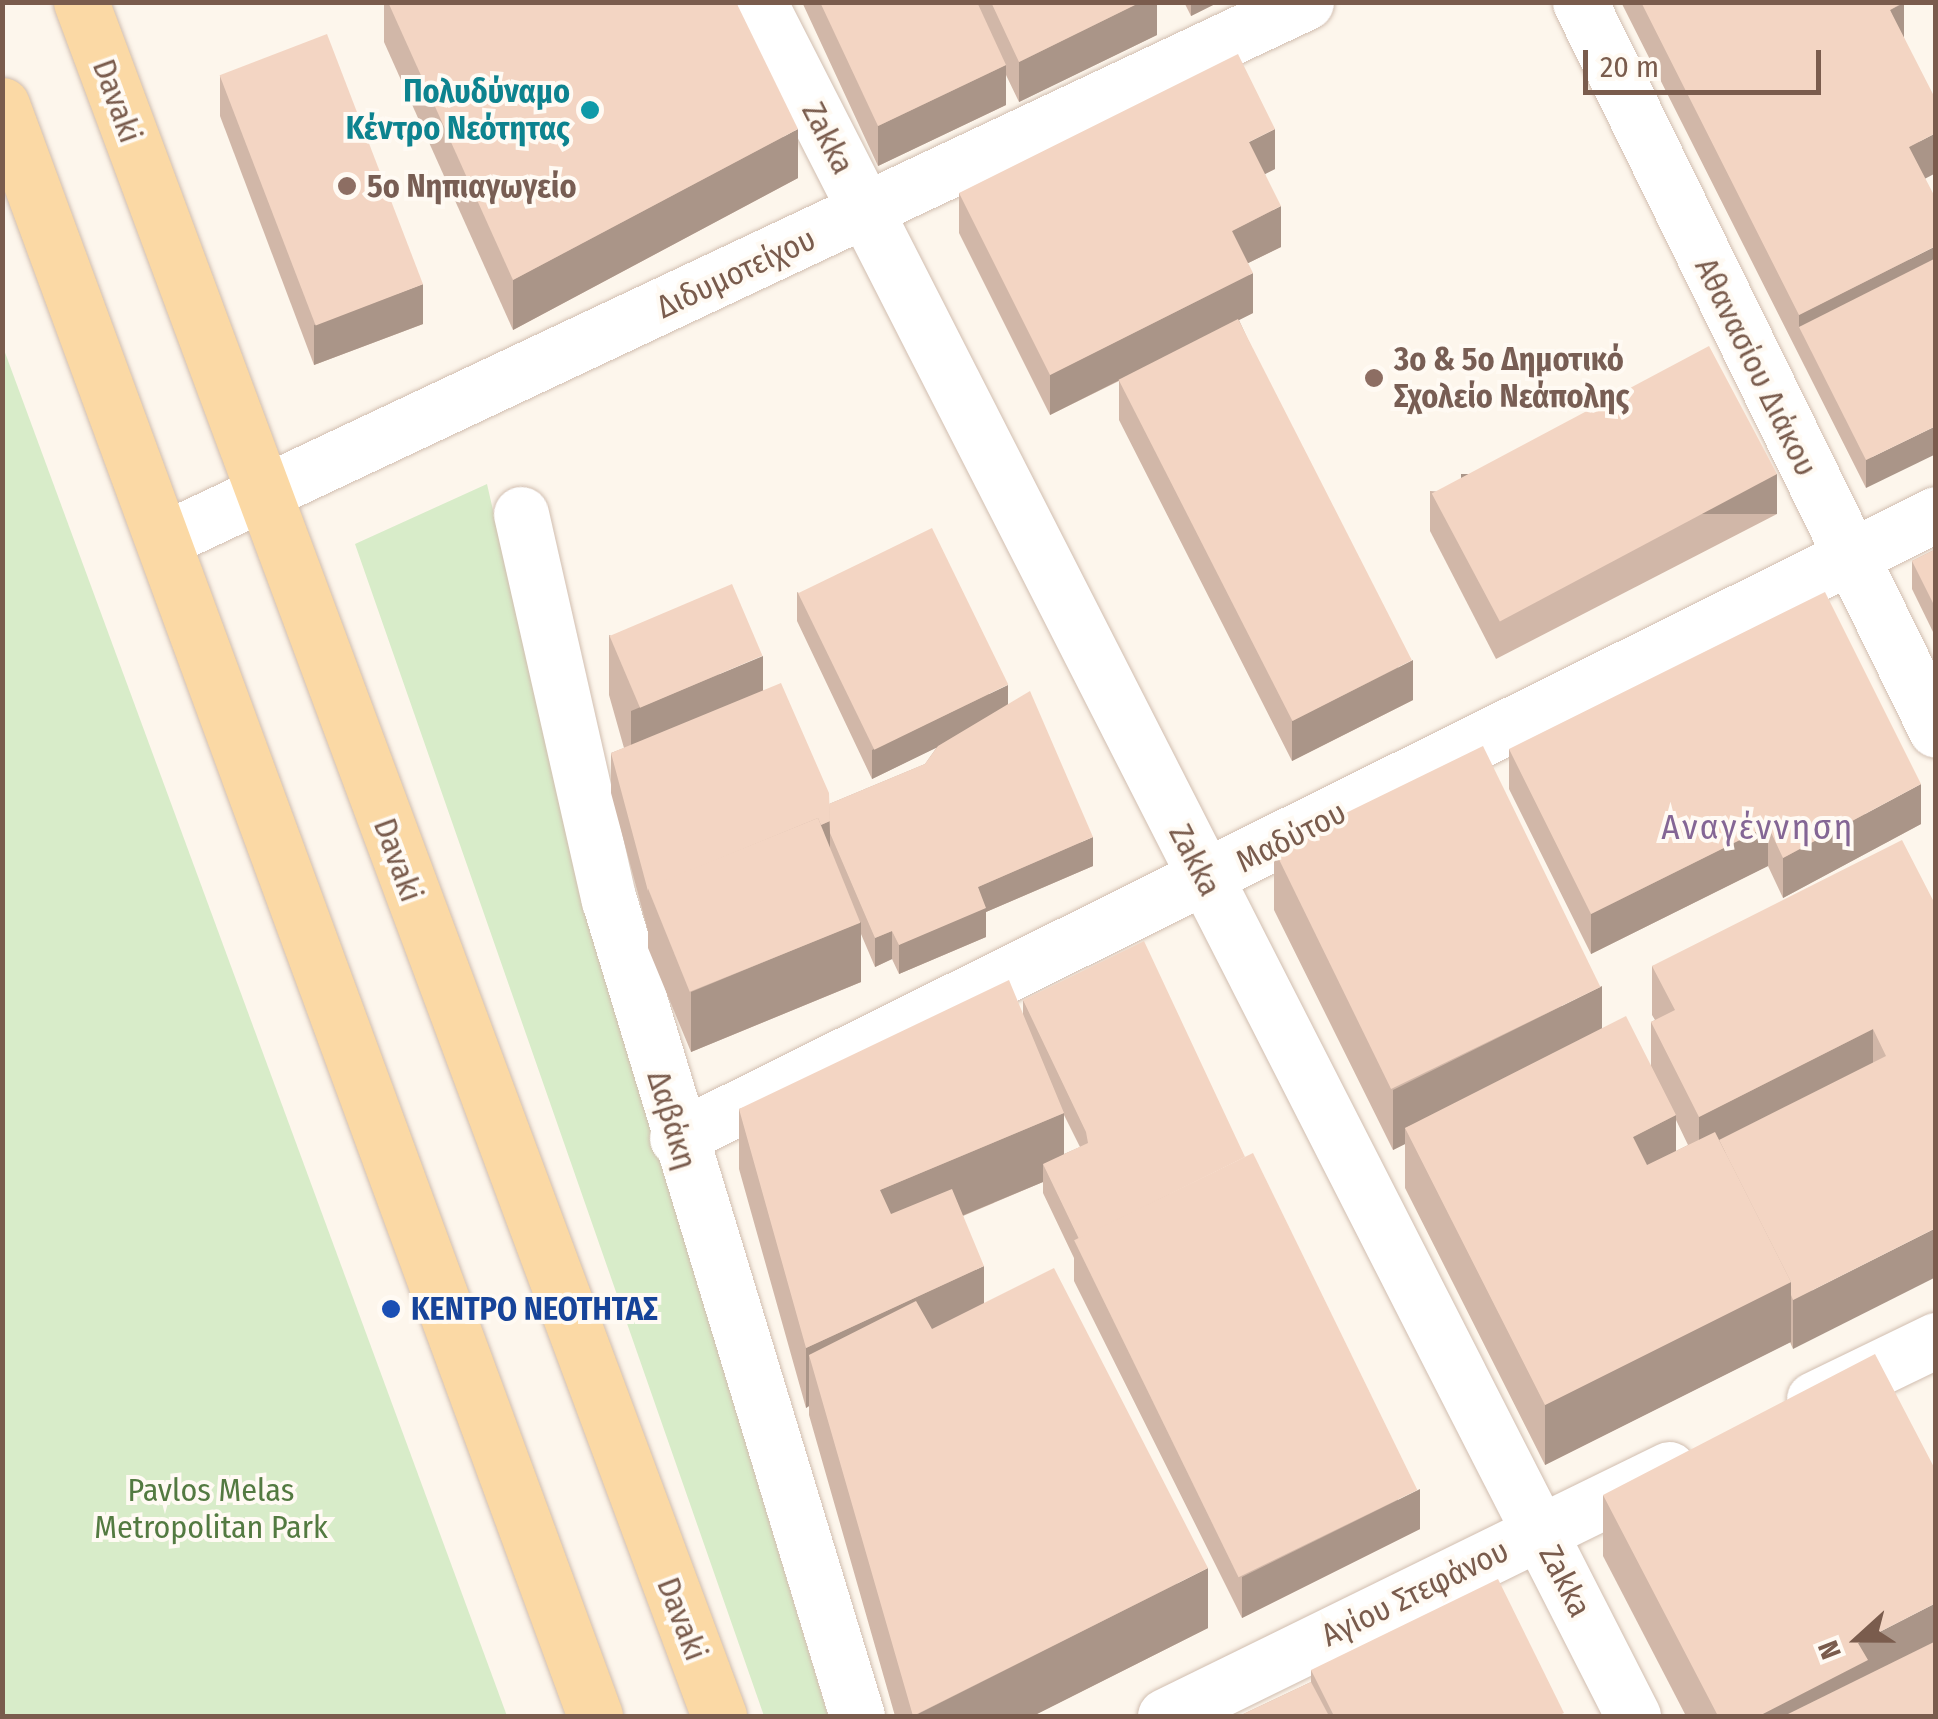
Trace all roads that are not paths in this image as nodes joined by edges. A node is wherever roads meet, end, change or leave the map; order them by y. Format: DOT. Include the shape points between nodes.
graph roads {
  1 [pos="80,2"];
  2 [pos="759,2"];
  3 [pos="1306,2"];
  4 [pos="1580,2"];
  5 [pos="2,105"];
  6 [pos="866,212"];
  7 [pos="263,496"];
  8 [pos="521,514"];
  9 [pos="1936,514"];
  10 [pos="165,540"];
  11 [pos="1848,556"];
  12 [pos="1936,730"];
  13 [pos="1205,880"];
  14 [pos="678,1138"];
  15 [pos="1936,1340"];
  16 [pos="1774,1418"];
  17 [pos="1720,1445"];
  18 [pos="1540,1532"];
  19 [pos="595,1716"];
  20 [pos="719,1716"];
  21 [pos="857,1716"];
  22 [pos="1164,1716"];
  23 [pos="1633,1716"];
  1 -- 7 [label="main road, Davaki"];
  2 -- 6 [label="street, Zakka"];
  3 -- 6 [label="street, Διδυμοτείχου"];
  4 -- 11 [label="street, Αθανασίου Διάκου"];
  5 -- 10 [label="main road"];
  6 -- 7 [label="street, Διδυμοτείχου"];
  6 -- 13 [label="street, Zakka"];
  7 -- 10 [label="street, Διδυμοτείχου"];
  7 -- 20 [label="main road, Davaki"];
  8 -- 14 [label="street, Δαβάκη" via="608,900"];
  9 -- 11 [label="street, Μαδύτου"];
  10 -- 19 [label="main road"];
  11 -- 12 [label="street, Αθανασίου Διάκου"];
  11 -- 13 [label="street, Μαδύτου"];
  13 -- 14 [label="street, Μαδύτου"];
  13 -- 18 [label="street, Zakka"];
  14 -- 21 [label="street, Δαβάκη"];
  15 -- 16 [label="street"];
  17 -- 18 [label="street, Αγίου Στεφάνου"];
  18 -- 22 [label="street, Αγίου Στεφάνου"];
  18 -- 23 [label="street, Zakka"];
}
